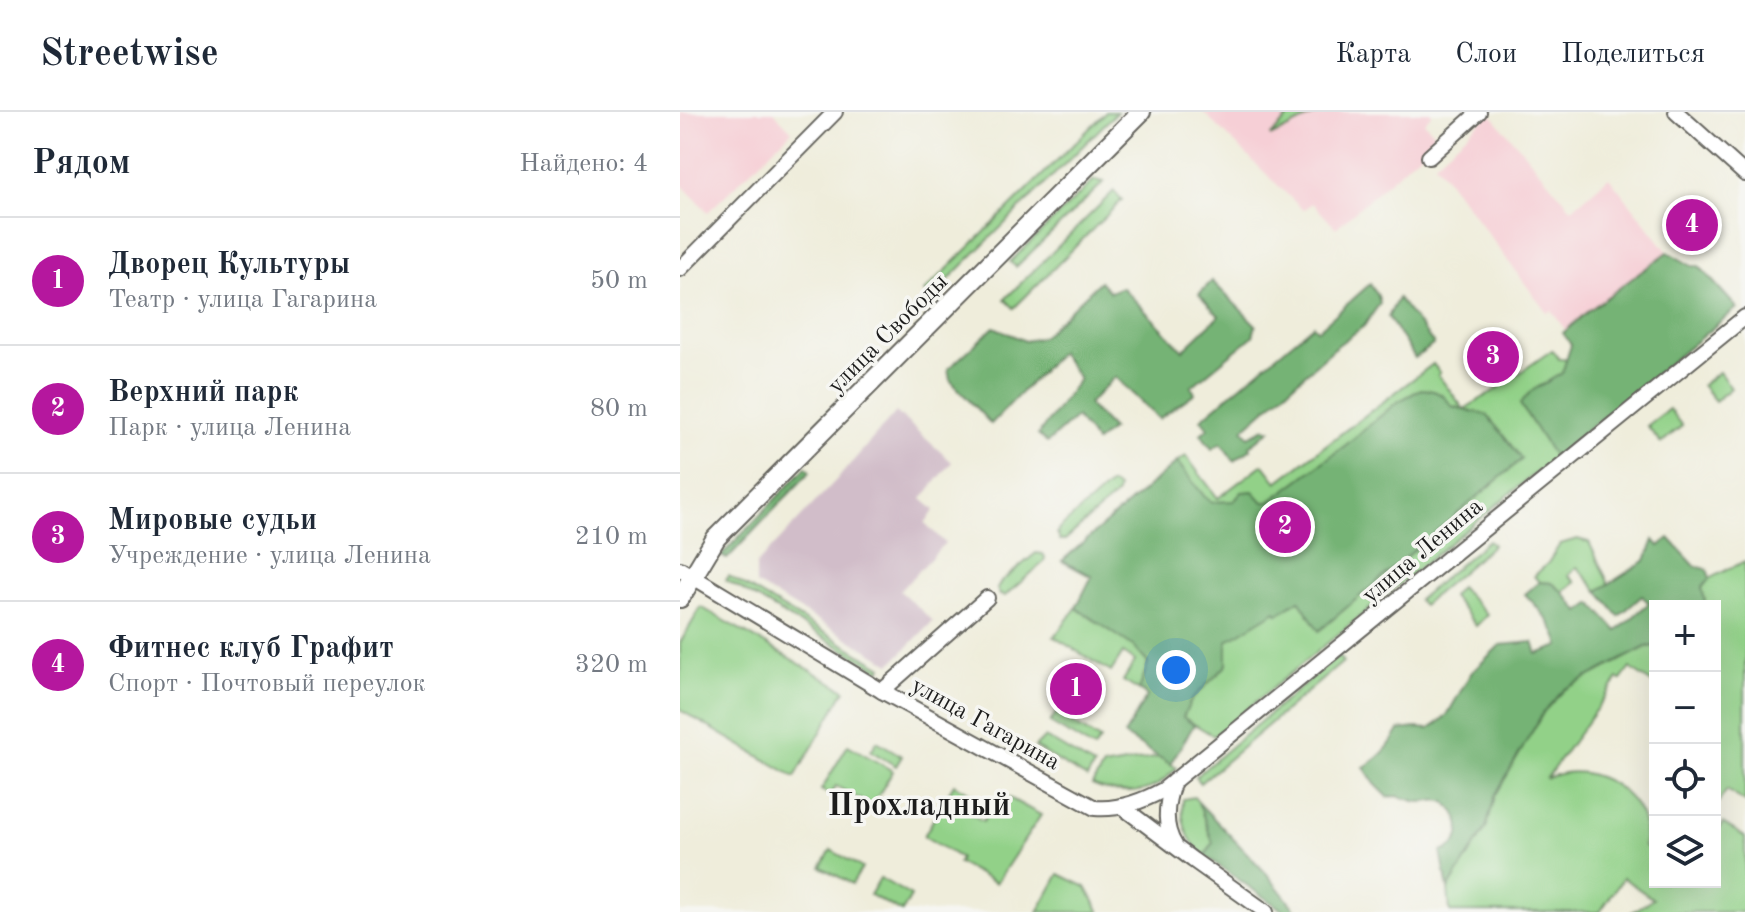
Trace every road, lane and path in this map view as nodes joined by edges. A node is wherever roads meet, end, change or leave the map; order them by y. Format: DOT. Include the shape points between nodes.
graph roads {
  1 [pos="835,112"];
  2 [pos="1141,112"];
  3 [pos="1479,112"];
  4 [pos="1676,112"];
  5 [pos="1429,157"];
  6 [pos="1745,174"];
  7 [pos="680,269"];
  8 [pos="1745,317"];
  9 [pos="686,573"];
  10 [pos="680,598"];
  11 [pos="987,598"];
  12 [pos="882,691"];
  13 [pos="1174,781"];
  14 [pos="1121,806"];
  15 [pos="1178,849"];
  16 [pos="1266,912"];
  1 -- 7 [label="street"];
  2 -- 9 [label="main road, улица Свободы"];
  3 -- 5 [label="street"];
  4 -- 6 [label="street"];
  8 -- 13 [label="street, улица Ленина"];
  9 -- 10 [label="main road, улица Свободы"];
  9 -- 12 [label="street, улица Гагарина"];
  11 -- 12 [label="street"];
  12 -- 14 [label="street, улица Гагарина" via="1095,808"];
  13 -- 14 [label="street, улица Ленина" via="1153,796"];
  13 -- 15 [label="street" via="1167,819"];
  14 -- 15 [label="street"];
  15 -- 16 [label="street"];
}
